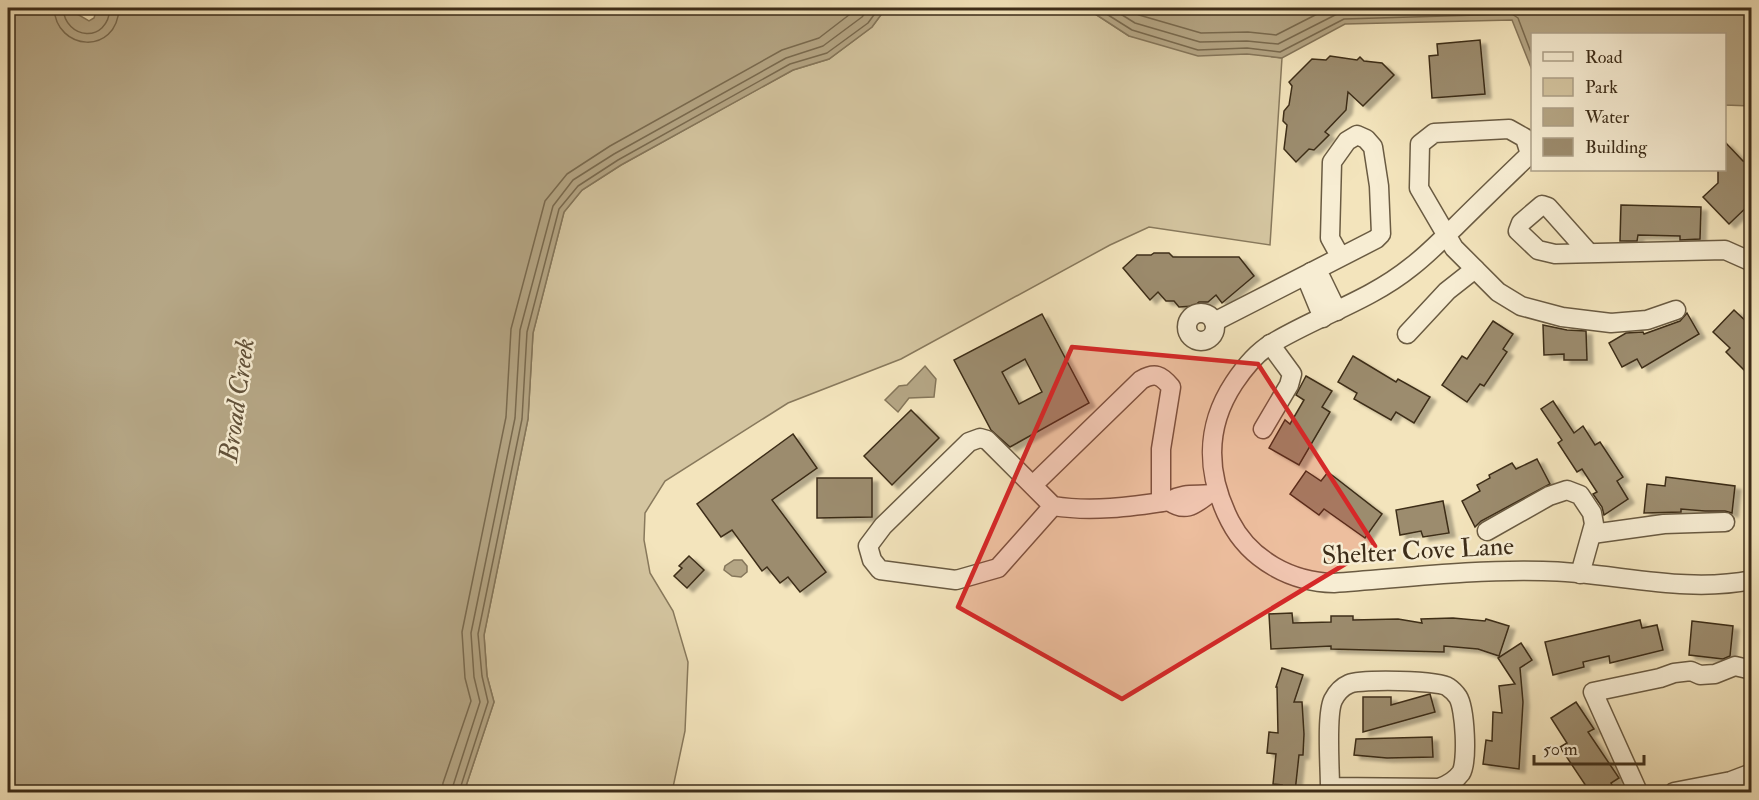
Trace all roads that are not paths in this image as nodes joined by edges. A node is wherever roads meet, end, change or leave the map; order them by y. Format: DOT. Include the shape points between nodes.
graph roads {
  1 [pos="1447,234"];
  2 [pos="1589,253"];
  3 [pos="1340,256"];
  4 [pos="1752,262"];
  5 [pos="1475,269"];
  6 [pos="1311,272"];
  7 [pos="1676,310"];
  8 [pos="1330,314"];
  9 [pos="1214,322"];
  10 [pos="1407,334"];
  11 [pos="1270,344"];
  12 [pos="1263,429"];
  13 [pos="1033,485"];
  14 [pos="1212,495"];
  15 [pos="1165,502"];
  16 [pos="1053,506"];
  17 [pos="1725,522"];
  18 [pos="1487,531"];
  19 [pos="1592,534"];
  20 [pos="1580,574"];
  21 [pos="1752,580"];
  22 [pos="1752,670"];
  23 [pos="1707,675"];
  24 [pos="1752,676"];
  25 [pos="1752,773"];
  26 [pos="1330,790"];
  27 [pos="1638,792"];
  28 [pos="1674,792"];
  1 -- 1 [label="street, Shelter Cove Lane" via="1419,188 1420,144 1434,133 1509,129 1525,138 1530,154"];
  1 -- 5 [label="street" via="1454,248"];
  1 -- 8 [label="street, Shelter Cove Lane" via="1411,268"];
  2 -- 4 [label="street" via="1725,250"];
  3 -- 3 [label="street" via="1381,234 1373,147 1357,135 1347,141 1332,162 1330,238"];
  3 -- 6 [label="street"];
  5 -- 7 [label="street" via="1498,292 1521,306 1562,317 1611,323 1647,320"];
  5 -- 10 [label="street" via="1447,291"];
  6 -- 8 [label="street" via="1309,284"];
  6 -- 9 [label="street"];
  8 -- 11 [label="street, Shelter Cove Lane"];
  11 -- 12 [label="street" via="1292,374 1290,385"];
  11 -- 14 [label="street, Shelter Cove Lane" via="1242,371 1218,414 1212,450"];
  13 -- 15 [label="street" via="1142,380 1157,375 1171,387 1161,449"];
  13 -- 16 [label="street"];
  13 -- 16 [label="street" via="987,440 969,442 873,536 868,546 872,560 880,570 956,580 998,568"];
  14 -- 15 [label="street" via="1192,493"];
  14 -- 20 [label="street, Shelter Cove Lane" via="1240,537 1267,562 1304,580 1334,583 1541,570"];
  15 -- 16 [label="street" via="1119,508"];
  17 -- 19 [label="street" via="1664,524"];
  18 -- 19 [label="street" via="1567,490 1580,495 1592,513"];
  19 -- 20 [label="street"];
  20 -- 21 [label="street, Shelter Cove Lane" via="1664,584"];
  22 -- 23 [label="street" via="1735,666"];
  23 -- 24 [label="street"];
  23 -- 27 [label="street" via="1692,683 1660,678 1593,692"];
  25 -- 28 [label="street"];
  26 -- 26 [label="street" via="1330,712 1334,699 1348,685 1437,682 1458,697 1465,761 1451,783 1439,788"];
}
